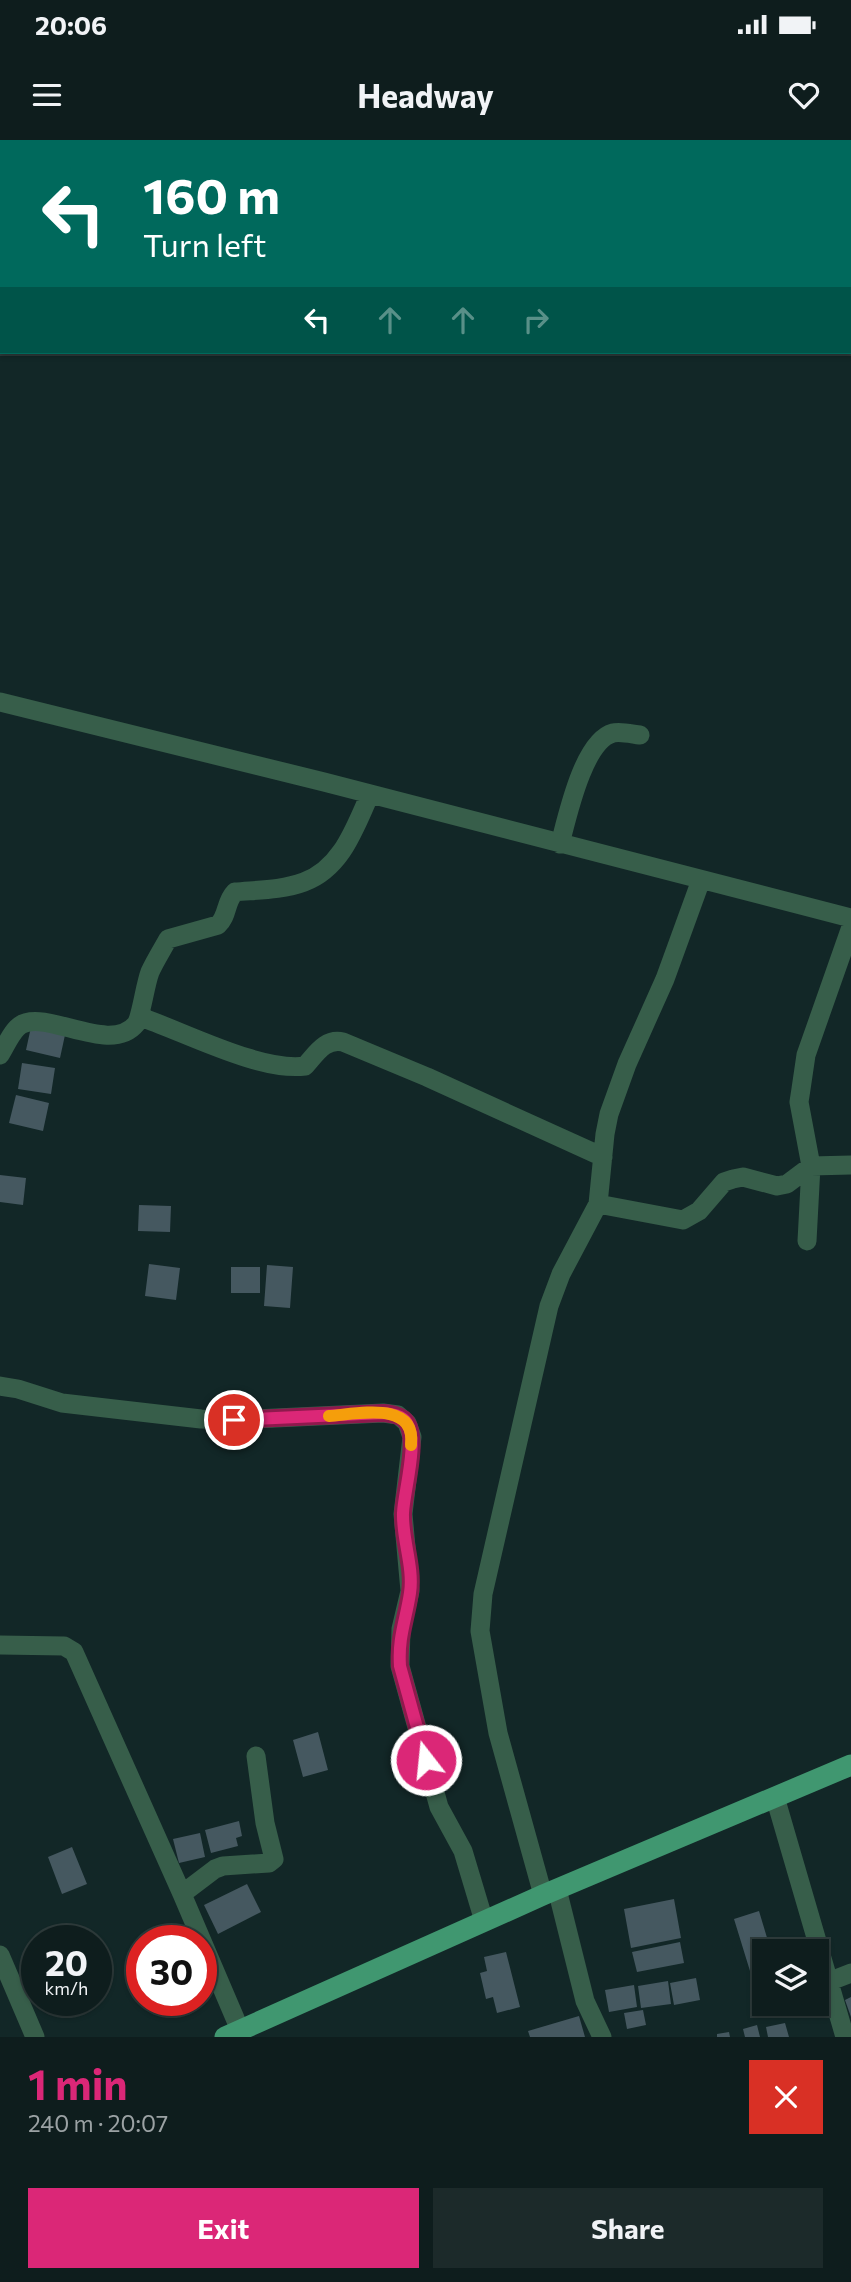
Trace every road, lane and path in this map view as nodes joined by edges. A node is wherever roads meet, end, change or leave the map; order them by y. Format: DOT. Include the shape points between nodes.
graph roads {
  1 [pos="0,702"];
  2 [pos="640,735"];
  3 [pos="370,794"];
  4 [pos="560,844"];
  5 [pos="701,880"];
  6 [pos="851,918"];
  7 [pos="851,927"];
  8 [pos="141,1014"];
  9 [pos="0,1055"];
  10 [pos="603,1157"];
  11 [pos="851,1165"];
  12 [pos="811,1166"];
  13 [pos="598,1204"];
  14 [pos="807,1241"];
  15 [pos="0,1386"];
  16 [pos="0,1645"];
  17 [pos="256,1756"];
  18 [pos="851,1765"];
  19 [pos="775,1797"];
  20 [pos="550,1892"];
  21 [pos="182,1894"];
  22 [pos="484,1921"];
  23 [pos="816,1939"];
  24 [pos="0,1955"];
  25 [pos="851,1973"];
  26 [pos="829,1982"];
  27 [pos="829,1985"];
  28 [pos="233,2033"];
  29 [pos="35,2037"];
  30 [pos="602,2037"];
  31 [pos="845,2037"];
  1 -- 3 [label="street"];
  2 -- 4 [label="street" via="614,732 595,747 583,768"];
  3 -- 4 [label="street"];
  3 -- 8 [label="street" via="348,844 329,866 305,882 235,892 218,925 168,939 150,972"];
  4 -- 5 [label="street"];
  5 -- 6 [label="street"];
  5 -- 10 [label="street" via="666,979 627,1064 605,1134"];
  7 -- 12 [label="street" via="806,1055 799,1102"];
  8 -- 9 [label="street" via="122,1034 26,1022 17,1027"];
  8 -- 10 [label="street" via="247,1058 286,1066 305,1066 327,1042 343,1042"];
  10 -- 13 [label="street"];
  11 -- 12 [label="street"];
  12 -- 13 [label="street" via="777,1186 743,1177 724,1182 699,1211 683,1220"];
  12 -- 14 [label="street"];
  13 -- 20 [label="street" via="549,1306 480,1631 498,1733"];
  15 -- 22 [label="street" via="62,1403 201,1419 383,1413 398,1415 407,1423 412,1437 403,1514 410,1591 401,1629 400,1666 439,1807 463,1850"];
  16 -- 21 [label="street" via="64,1646 74,1652"];
  17 -- 21 [label="street" via="274,1859 215,1869"];
  18 -- 19 [label="main road"];
  19 -- 20 [label="main road"];
  19 -- 23 [label="street"];
  20 -- 22 [label="main road"];
  20 -- 30 [label="street" via="585,2001"];
  21 -- 28 [label="street"];
  22 -- 28 [label="main road"];
  24 -- 29 [label="street"];
  25 -- 26 [label="street"];
  27 -- 31 [label="street"];
}
